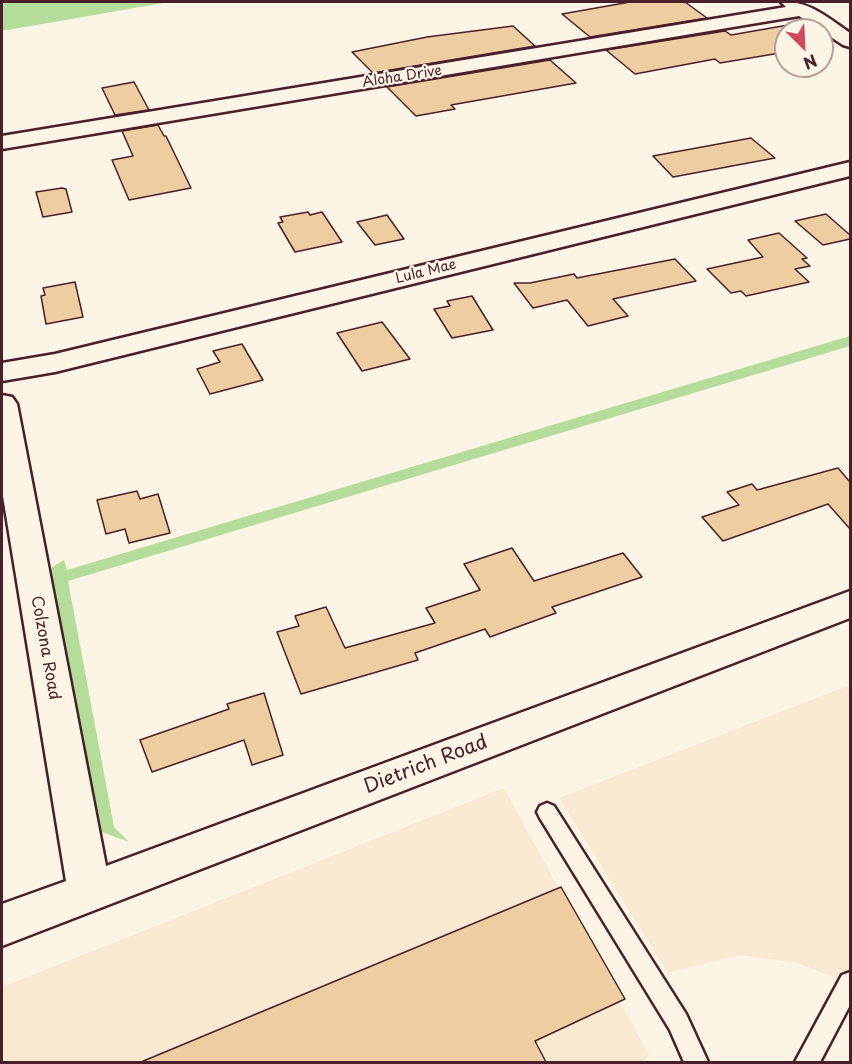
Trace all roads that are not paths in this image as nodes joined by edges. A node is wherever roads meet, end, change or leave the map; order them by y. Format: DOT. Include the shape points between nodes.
graph roads {
  1 [pos="797,6"];
  2 [pos="850,41"];
  3 [pos="2,143"];
  4 [pos="850,169"];
  5 [pos="2,372"];
  6 [pos="2,404"];
  7 [pos="850,604"];
  8 [pos="547,812"];
  9 [pos="89,892"];
  10 [pos="2,925"];
  11 [pos="850,983"];
  12 [pos="696,1062"];
  13 [pos="807,1062"];
  1 -- 2 [label="street"];
  1 -- 3 [label="street, Aloha Drive"];
  4 -- 5 [label="street, Lula Mae" via="56,363"];
  6 -- 9 [label="street, Colzona Road"];
  7 -- 9 [label="street, Dietrich Road"];
  8 -- 12 [label="lane" via="678,1022"];
  9 -- 10 [label="street, Dietrich Road"];
  11 -- 13 [label="lane"];
}
